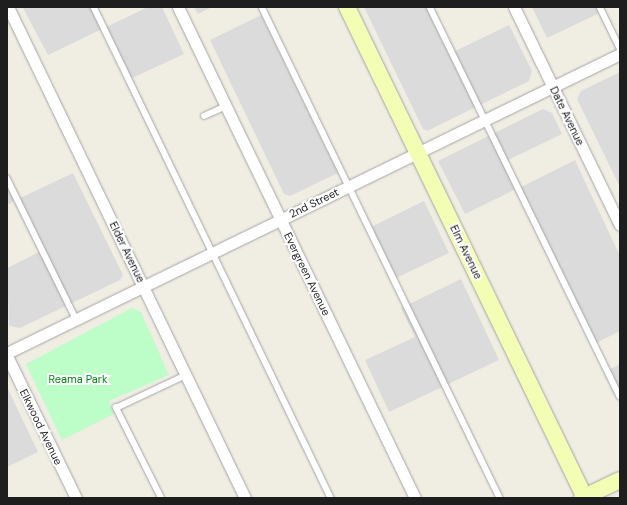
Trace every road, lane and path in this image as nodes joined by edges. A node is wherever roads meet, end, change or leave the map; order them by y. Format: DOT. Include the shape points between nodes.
graph roads {
  1 [pos="8,7"];
  2 [pos="94,7"];
  3 [pos="178,7"];
  4 [pos="262,7"];
  5 [pos="347,7"];
  6 [pos="430,7"];
  7 [pos="514,7"];
  8 [pos="600,7"];
  9 [pos="620,48"];
  10 [pos="620,54"];
  11 [pos="553,86"];
  12 [pos="226,106"];
  13 [pos="204,116"];
  14 [pos="485,120"];
  15 [pos="418,152"];
  16 [pos="7,178"];
  17 [pos="349,186"];
  18 [pos="280,219"];
  19 [pos="620,225"];
  20 [pos="213,252"];
  21 [pos="143,286"];
  22 [pos="76,319"];
  23 [pos="7,353"];
  24 [pos="7,356"];
  25 [pos="186,375"];
  26 [pos="620,396"];
  27 [pos="620,480"];
  28 [pos="76,498"];
  29 [pos="161,498"];
  30 [pos="245,498"];
  31 [pos="331,498"];
  32 [pos="415,498"];
  33 [pos="500,498"];
  34 [pos="584,498"];
  1 -- 21 [label="street, Elder Avenue"];
  2 -- 20 [label="lane"];
  3 -- 12 [label="street, Evergreen Avenue"];
  4 -- 17 [label="lane"];
  5 -- 15 [label="street, Elm Avenue"];
  6 -- 14 [label="lane"];
  7 -- 11 [label="street, Date Avenue"];
  8 -- 9 [label="lane"];
  10 -- 11 [label="street, 2nd Street"];
  11 -- 14 [label="street, 2nd Street"];
  11 -- 19 [label="street, Date Avenue"];
  12 -- 13 [label="lane"];
  12 -- 18 [label="street, Evergreen Avenue"];
  14 -- 15 [label="street, 2nd Street"];
  14 -- 26 [label="lane"];
  15 -- 17 [label="street, 2nd Street"];
  15 -- 34 [label="street, Elm Avenue"];
  16 -- 22 [label="lane"];
  17 -- 18 [label="street, 2nd Street"];
  17 -- 33 [label="lane"];
  18 -- 20 [label="street, 2nd Street"];
  18 -- 32 [label="street, Evergreen Avenue"];
  20 -- 21 [label="street, 2nd Street"];
  20 -- 31 [label="lane"];
  21 -- 22 [label="street, 2nd Street"];
  21 -- 25 [label="street, Elder Avenue"];
  22 -- 23 [label="street, 2nd Street"];
  24 -- 28 [label="street, Elkwood Avenue"];
  25 -- 29 [label="lane" via="116,408"];
  25 -- 30 [label="street, Elder Avenue"];
  27 -- 34 [label="street"];
}
